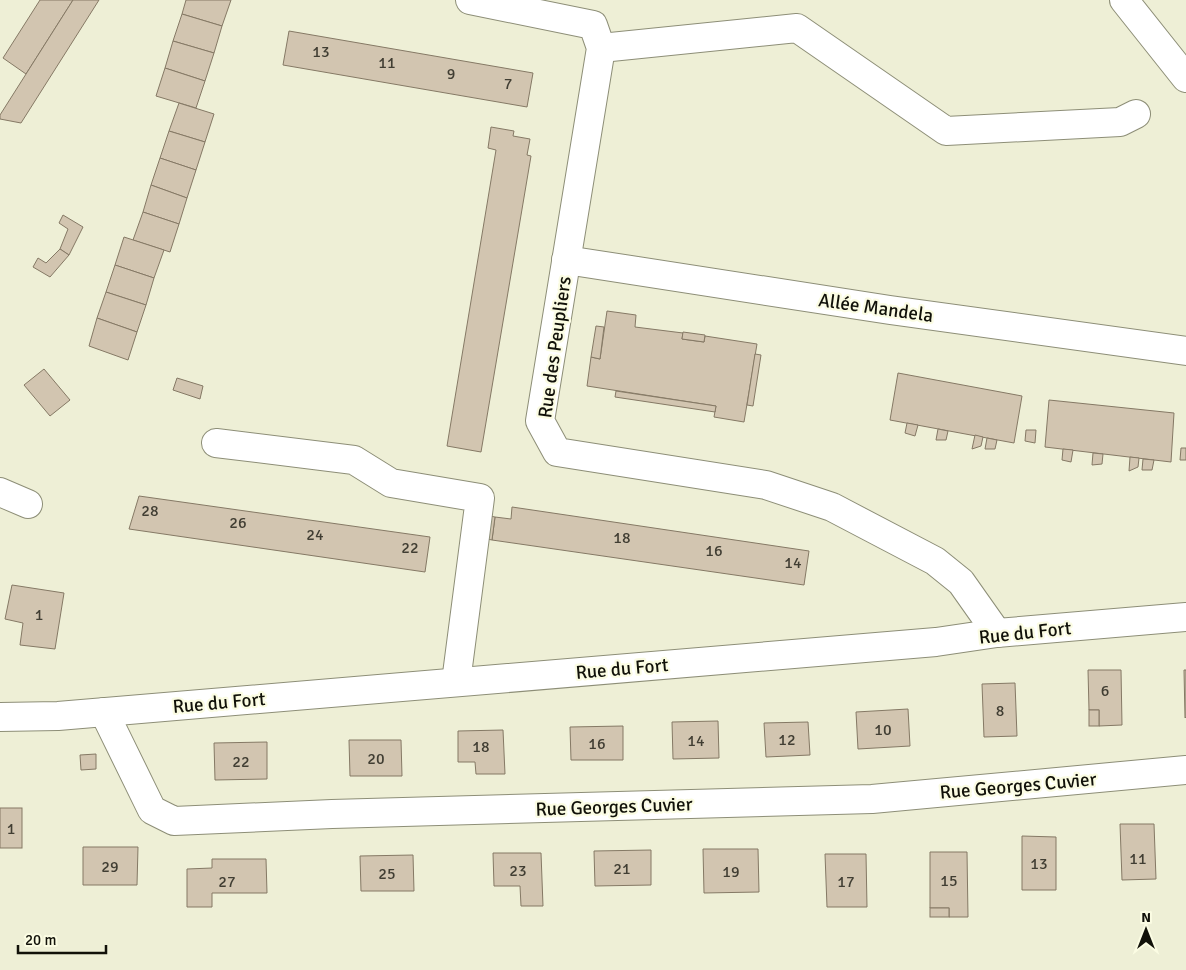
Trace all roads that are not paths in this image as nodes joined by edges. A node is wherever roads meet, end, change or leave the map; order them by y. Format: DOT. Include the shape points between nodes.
graph roads {
  1 [pos="470,0"];
  2 [pos="1124,0"];
  3 [pos="602,48"];
  4 [pos="1186,78"];
  5 [pos="1136,114"];
  6 [pos="566,260"];
  7 [pos="1186,351"];
  8 [pos="216,443"];
  9 [pos="0,492"];
  10 [pos="28,504"];
  11 [pos="1186,617"];
  12 [pos="997,634"];
  13 [pos="456,682"];
  14 [pos="104,712"];
  15 [pos="0,717"];
  16 [pos="1186,770"];
  1 -- 3 [label="street" via="593,25"];
  2 -- 4 [label="street"];
  3 -- 5 [label="street" via="798,28 946,130 1120,122"];
  3 -- 6 [label="street, Rue des Peupliers"];
  6 -- 7 [label="street, Allée Mandela"];
  6 -- 12 [label="street, Rue des Peupliers" via="540,421 557,452 766,485 832,507 935,562 961,582"];
  8 -- 13 [label="street" via="354,460 391,483 480,498"];
  9 -- 10 [label="street"];
  11 -- 12 [label="street, Rue du Fort"];
  12 -- 13 [label="street, Rue du Fort" via="936,642"];
  13 -- 14 [label="street, Rue du Fort"];
  14 -- 15 [label="street, Rue du Fort"];
  14 -- 16 [label="street, Rue Georges Cuvier" via="152,810 174,821 872,799"];
}
